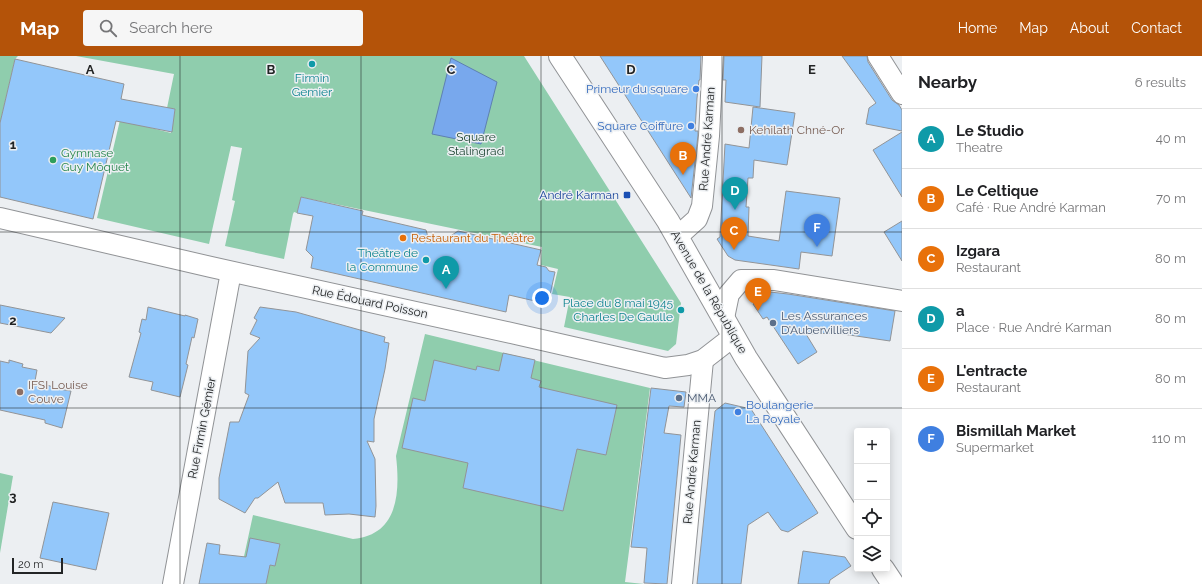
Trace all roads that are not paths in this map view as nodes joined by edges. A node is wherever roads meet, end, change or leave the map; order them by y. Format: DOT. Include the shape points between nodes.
graph roads {
  1 [pos="560,56"];
  2 [pos="713,56"];
  3 [pos="878,56"];
  4 [pos="902,94"];
  5 [pos="0,218"];
  6 [pos="677,237"];
  7 [pos="231,272"];
  8 [pos="902,301"];
  9 [pos="724,318"];
  10 [pos="734,336"];
  11 [pos="703,360"];
  12 [pos="854,523"];
  13 [pos="885,572"];
  14 [pos="173,584"];
  15 [pos="682,584"];
  16 [pos="893,584"];
  1 -- 6 [label="main road, Avenue de la République"];
  2 -- 6 [label="street, Rue André Karman" via="702,206 697,219"];
  3 -- 4 [label="street"];
  5 -- 7 [label="street, Rue Édouard Poisson"];
  6 -- 9 [label="main road, Avenue de la République"];
  7 -- 11 [label="street, Rue Édouard Poisson" via="665,368"];
  7 -- 14 [label="street, Rue Firmin Gémier"];
  8 -- 9 [label="street" via="774,280 741,280 729,294"];
  9 -- 10 [label="main road, Avenue de la République"];
  10 -- 11 [label="street, Rue Édouard Poisson"];
  10 -- 12 [label="main road, Avenue de la République"];
  11 -- 15 [label="street, Rue André Karman"];
  13 -- 16 [label="main road"];
}
